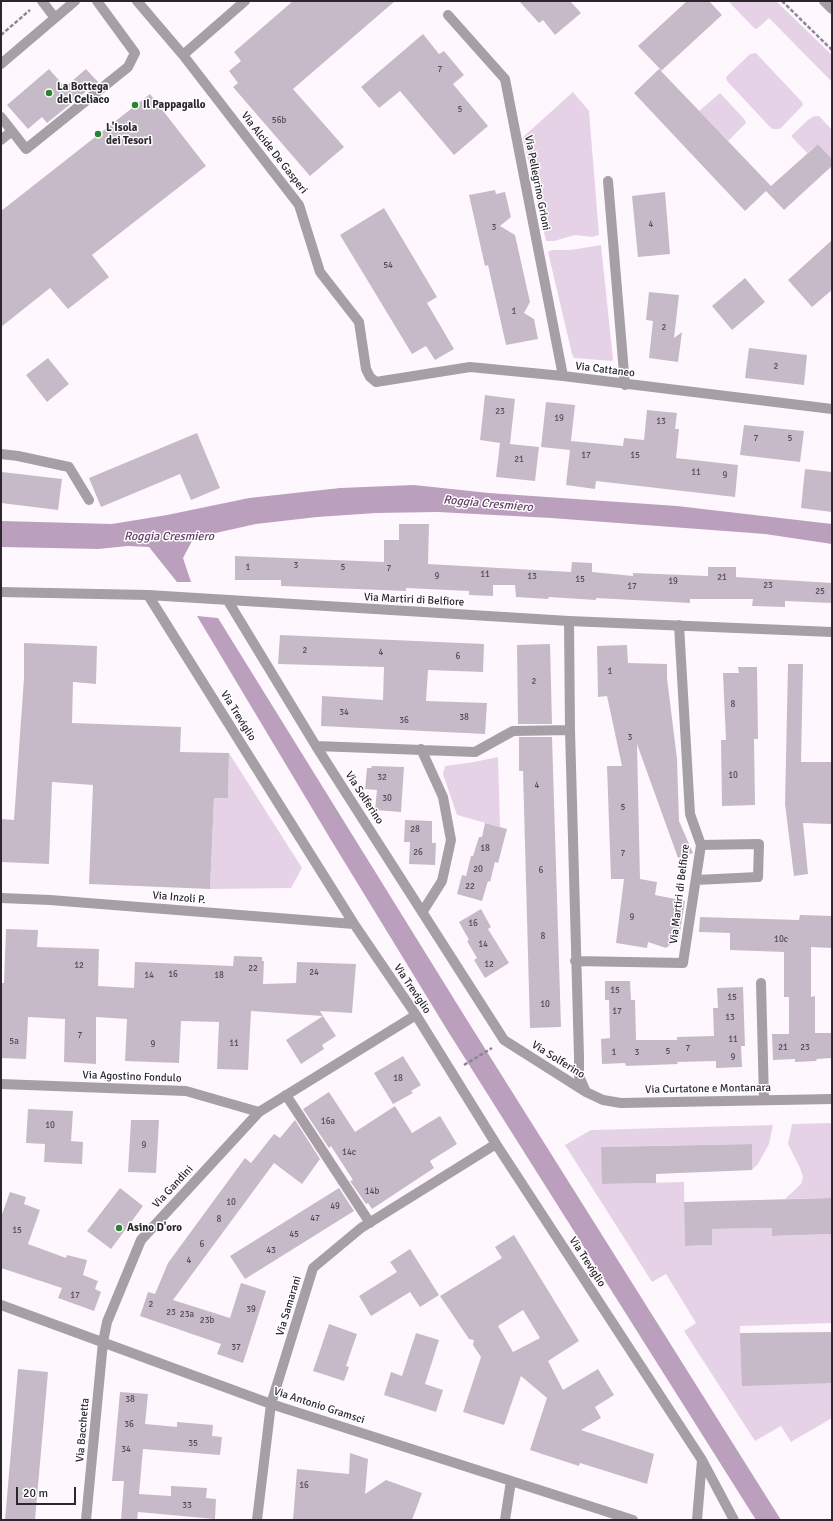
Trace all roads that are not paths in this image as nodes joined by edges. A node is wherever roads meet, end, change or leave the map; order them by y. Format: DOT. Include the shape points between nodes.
graph roads {
  1 [pos="75,1"];
  2 [pos="97,1"];
  3 [pos="137,1"];
  4 [pos="245,1"];
  5 [pos="824,1"];
  6 [pos="39,3"];
  7 [pos="832,9"];
  8 [pos="448,15"];
  9 [pos="55,18"];
  10 [pos="183,55"];
  11 [pos="1,64"];
  12 [pos="1,117"];
  13 [pos="12,131"];
  14 [pos="1,140"];
  15 [pos="608,180"];
  16 [pos="562,376"];
  17 [pos="376,382"];
  18 [pos="625,385"];
  19 [pos="832,409"];
  20 [pos="1,454"];
  21 [pos="89,500"];
  22 [pos="1,592"];
  23 [pos="148,595"];
  24 [pos="228,601"];
  25 [pos="569,621"];
  26 [pos="679,625"];
  27 [pos="832,632"];
  28 [pos="570,730"];
  29 [pos="316,746"];
  30 [pos="421,750"];
  31 [pos="701,845"];
  32 [pos="696,880"];
  33 [pos="1,898"];
  34 [pos="423,911"];
  35 [pos="354,924"];
  36 [pos="575,960"];
  37 [pos="761,983"];
  38 [pos="416,1016"];
  39 [pos="1,1084"];
  40 [pos="586,1092"];
  41 [pos="286,1095"];
  42 [pos="832,1099"];
  43 [pos="764,1100"];
  44 [pos="259,1112"];
  45 [pos="496,1144"];
  46 [pos="370,1223"];
  47 [pos="1,1305"];
  48 [pos="103,1342"];
  49 [pos="271,1404"];
  50 [pos="702,1460"];
  51 [pos="511,1481"];
  52 [pos="86,1520"];
  53 [pos="257,1520"];
  54 [pos="505,1520"];
  55 [pos="633,1520"];
  56 [pos="697,1520"];
  57 [pos="734,1520"];
  1 -- 9 [label="street"];
  2 -- 13 [label="street" via="135,53 128,68 26,149"];
  3 -- 10 [label="street, Via Alcide De Gasperi"];
  4 -- 10 [label="street"];
  5 -- 7 [label="street"];
  6 -- 9 [label="street"];
  8 -- 16 [label="street, Via Pellegrino Grioni" via="505,79"];
  9 -- 11 [label="street"];
  10 -- 17 [label="street, Via Alcide De Gasperi" via="299,205 320,272 359,322 366,369"];
  12 -- 13 [label="street"];
  13 -- 14 [label="street"];
  15 -- 18 [label="street"];
  16 -- 17 [label="street, Via Cattaneo" via="470,368"];
  16 -- 18 [label="street, Via Cattaneo"];
  18 -- 19 [label="street, Via Cattaneo"];
  20 -- 21 [label="street" via="70,467"];
  22 -- 23 [label="street"];
  23 -- 24 [label="street, Via Martiri di Belfiore"];
  23 -- 35 [label="street, Via Treviglio"];
  24 -- 25 [label="street, Via Martiri di Belfiore"];
  24 -- 29 [label="street, Via Solferino"];
  25 -- 26 [label="street, Via Martiri di Belfiore"];
  25 -- 28 [label="street, Via Solferino"];
  26 -- 27 [label="street, Via Martiri di Belfiore"];
  26 -- 31 [label="street, Via Martiri di Belfiore" via="690,814"];
  28 -- 30 [label="street" via="513,731 475,752"];
  28 -- 36 [label="street, Via Solferino"];
  29 -- 30 [label="street"];
  29 -- 34 [label="street, Via Solferino"];
  30 -- 34 [label="street" via="443,797 451,840 442,881"];
  31 -- 32 [label="street, Via Martiri di Belfiore"];
  31 -- 32 [label="street" via="759,844 758,877"];
  32 -- 36 [label="street, Via Martiri di Belfiore" via="683,963"];
  33 -- 35 [label="street, Via Inzoli P."];
  34 -- 40 [label="street, Via Solferino" via="504,1040"];
  35 -- 38 [label="street, Via Treviglio"];
  36 -- 40 [label="street, Via Solferino" via="579,1076"];
  37 -- 43 [label="street"];
  38 -- 41 [label="street, Via Gandini"];
  38 -- 45 [label="street, Via Treviglio"];
  39 -- 44 [label="street, Via Agostino Fondulo" via="186,1091"];
  40 -- 43 [label="street, Via Curtatone e Montanara" via="603,1100 621,1103"];
  41 -- 44 [label="street, Via Gandini"];
  41 -- 46 [label="street"];
  42 -- 43 [label="street, Via Curtatone e Montanara"];
  44 -- 48 [label="street, Via Gandini" via="141,1240 107,1322"];
  45 -- 46 [label="street, Via Samarani"];
  45 -- 50 [label="street, Via Treviglio"];
  46 -- 49 [label="street, Via Samarani" via="313,1268"];
  47 -- 48 [label="street, Via Antonio Gramsci"];
  48 -- 49 [label="street, Via Antonio Gramsci"];
  48 -- 52 [label="street, Via Bacchetta"];
  49 -- 51 [label="street, Via Antonio Gramsci"];
  49 -- 53 [label="street, Via Samarani"];
  50 -- 56 [label="street"];
  50 -- 57 [label="street, Via Treviglio"];
  51 -- 54 [label="street"];
  51 -- 55 [label="street, Via Antonio Gramsci"];
}
